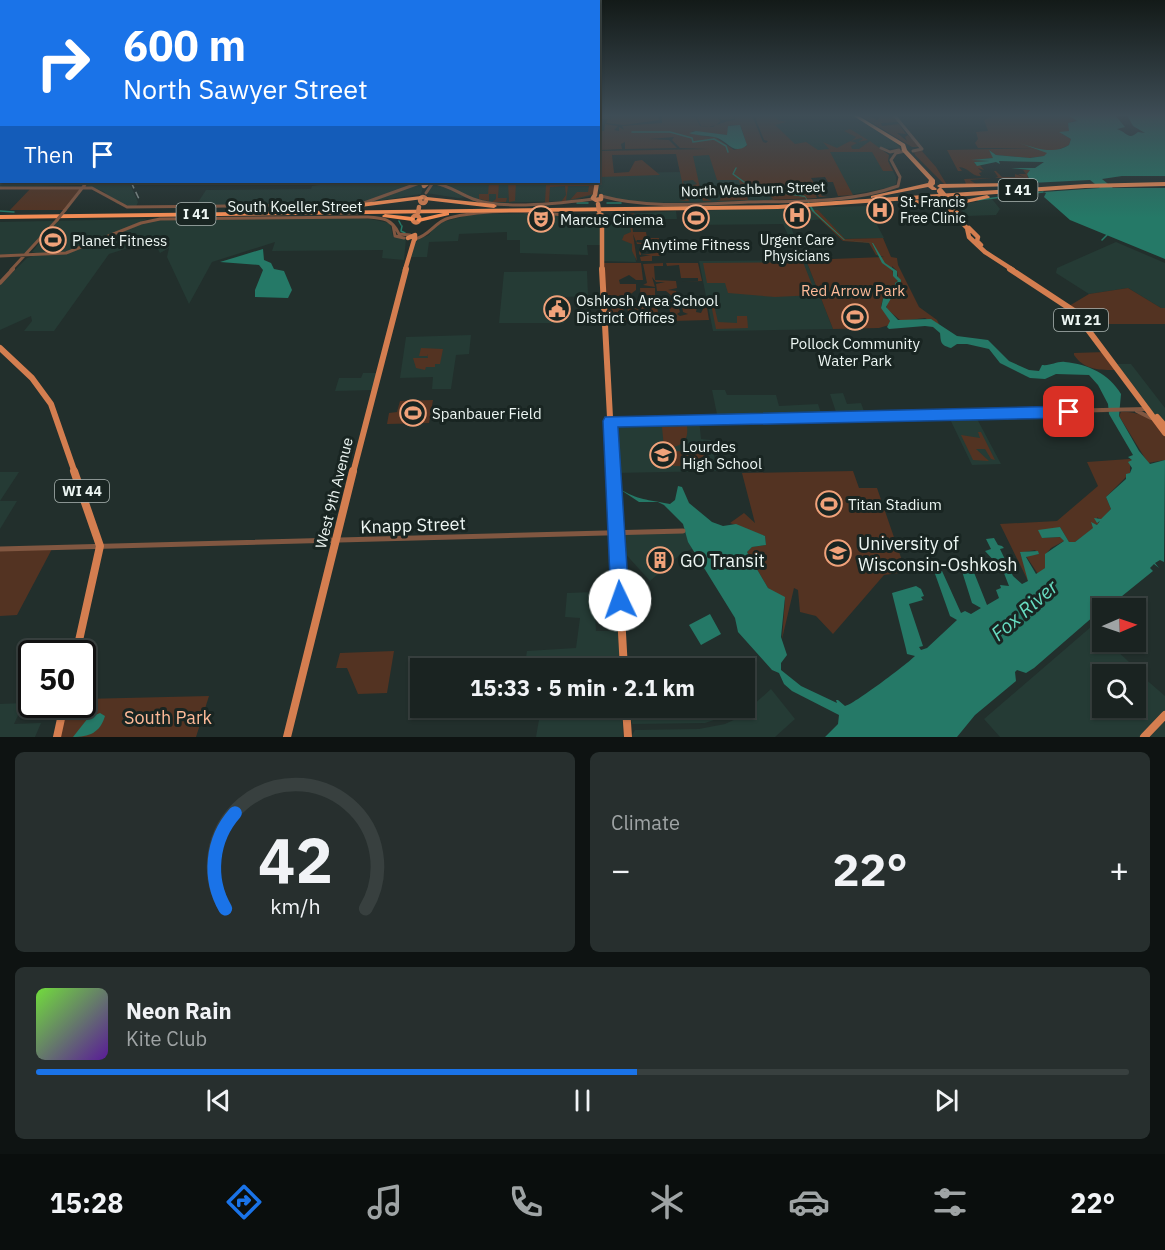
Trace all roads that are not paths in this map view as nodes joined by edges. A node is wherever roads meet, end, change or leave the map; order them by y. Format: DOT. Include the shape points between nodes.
graph roads {
  1 [pos="883,149"];
  2 [pos="916,149"];
  3 [pos="908,150"];
  4 [pos="892,155"];
  5 [pos="929,173"];
  6 [pos="1165,182"];
  7 [pos="86,183"];
  8 [pos="597,184"];
  9 [pos="1093,184"];
  10 [pos="1053,185"];
  11 [pos="83,187"];
  12 [pos="959,187"];
  13 [pos="0,188"];
  14 [pos="917,188"];
  15 [pos="942,196"];
  16 [pos="597,198"];
  17 [pos="422,200"];
  18 [pos="833,201"];
  19 [pos="858,202"];
  20 [pos="809,203"];
  21 [pos="516,207"];
  22 [pos="303,210"];
  23 [pos="507,210"];
  24 [pos="329,212"];
  25 [pos="64,213"];
  26 [pos="23,215"];
  27 [pos="1,216"];
  28 [pos="437,216"];
  29 [pos="959,216"];
  30 [pos="599,217"];
  31 [pos="413,236"];
  32 [pos="973,236"];
  33 [pos="0,255"];
  34 [pos="27,255"];
  35 [pos="0,284"];
  36 [pos="0,348"];
  37 [pos="1144,406"];
  38 [pos="1133,409"];
  39 [pos="1155,419"];
  40 [pos="611,421"];
  41 [pos="1165,429"];
  42 [pos="683,531"];
  43 [pos="617,532"];
  44 [pos="337,541"];
  45 [pos="100,546"];
  46 [pos="0,549"];
  47 [pos="79,640"];
  48 [pos="623,658"];
  49 [pos="1165,715"];
  50 [pos="61,718"];
  51 [pos="626,718"];
  52 [pos="57,737"];
  53 [pos="287,737"];
  54 [pos="627,737"];
  55 [pos="1144,737"];
  1 -- 3 [label="street"];
  2 -- 3 [label="street"];
  3 -- 4 [label="street"];
  3 -- 4 [label="street"];
  3 -- 5 [label="highway, WI 21"];
  4 -- 20 [label="street, North Washburn Street" via="900,183 895,189"];
  5 -- 12 [label="highway" via="942,185"];
  5 -- 14 [label="highway" via="930,182"];
  5 -- 15 [label="highway, WI 21"];
  6 -- 9 [label="highway, I 41"];
  7 -- 11 [label="street"];
  8 -- 16 [label="main road"];
  9 -- 10 [label="highway, I 41"];
  9 -- 15 [label="highway" via="1000,195"];
  9 -- 19 [label="highway, I 41"];
  10 -- 12 [label="highway"];
  10 -- 18 [label="highway, I 41"];
  11 -- 13 [label="street"];
  11 -- 17 [label="street" via="100,190 111,202 122,206 362,204 410,185"];
  11 -- 25 [label="street"];
  12 -- 15 [label="highway"];
  14 -- 15 [label="highway"];
  14 -- 18 [label="highway"];
  15 -- 19 [label="highway" via="925,202"];
  15 -- 29 [label="highway"];
  15 -- 32 [label="main road, WI 21"];
  16 -- 17 [label="street, North Washburn Street" via="559,203 490,203 443,184"];
  16 -- 20 [label="street, North Washburn Street" via="646,203"];
  16 -- 30 [label="main road, bridge"];
  17 -- 21 [label="highway"];
  17 -- 22 [label="highway"];
  17 -- 24 [label="highway" via="398,217"];
  17 -- 28 [label="highway"];
  17 -- 31 [label="main road, West 9th Avenue"];
  18 -- 20 [label="highway, I 41"];
  19 -- 20 [label="highway, I 41"];
  20 -- 21 [label="highway, I 41"];
  20 -- 23 [label="highway, I 41"];
  21 -- 22 [label="highway, I 41"];
  22 -- 26 [label="highway, I 41"];
  23 -- 24 [label="highway, I 41"];
  23 -- 28 [label="highway"];
  24 -- 25 [label="highway, I 41"];
  25 -- 26 [label="highway, I 41"];
  25 -- 34 [label="street, bridge"];
  26 -- 27 [label="highway, I 41"];
  28 -- 31 [label="highway" via="420,222"];
  29 -- 32 [label="main road, WI 21"];
  30 -- 31 [label="street" via="556,213 462,215 441,220 426,237"];
  30 -- 40 [label="main road"];
  31 -- 34 [label="street, South Koeller Street" via="395,237 392,224 381,219 158,219 70,253"];
  31 -- 44 [label="main road, West 9th Avenue"];
  32 -- 37 [label="main road, WI 21" via="1002,263 1077,314"];
  33 -- 34 [label="street, South Koeller Street"];
  34 -- 35 [label="street"];
  36 -- 45 [label="main road, WI 44" via="33,378 51,404"];
  37 -- 38 [label="street"];
  37 -- 39 [label="main road, WI 21"];
  37 -- 41 [label="main road, WI 21"];
  38 -- 39 [label="street"];
  38 -- 40 [label="street"];
  39 -- 41 [label="main road, WI 21"];
  40 -- 43 [label="main road"];
  42 -- 43 [label="street, Knapp Street"];
  43 -- 44 [label="street, Knapp Street"];
  43 -- 48 [label="main road"];
  44 -- 45 [label="street, Knapp Street"];
  44 -- 53 [label="main road, West 9th Avenue"];
  45 -- 46 [label="street, Knapp Street"];
  45 -- 47 [label="main road"];
  49 -- 55 [label="main road"];
  50 -- 52 [label="main road"];
  51 -- 54 [label="main road"];
}
